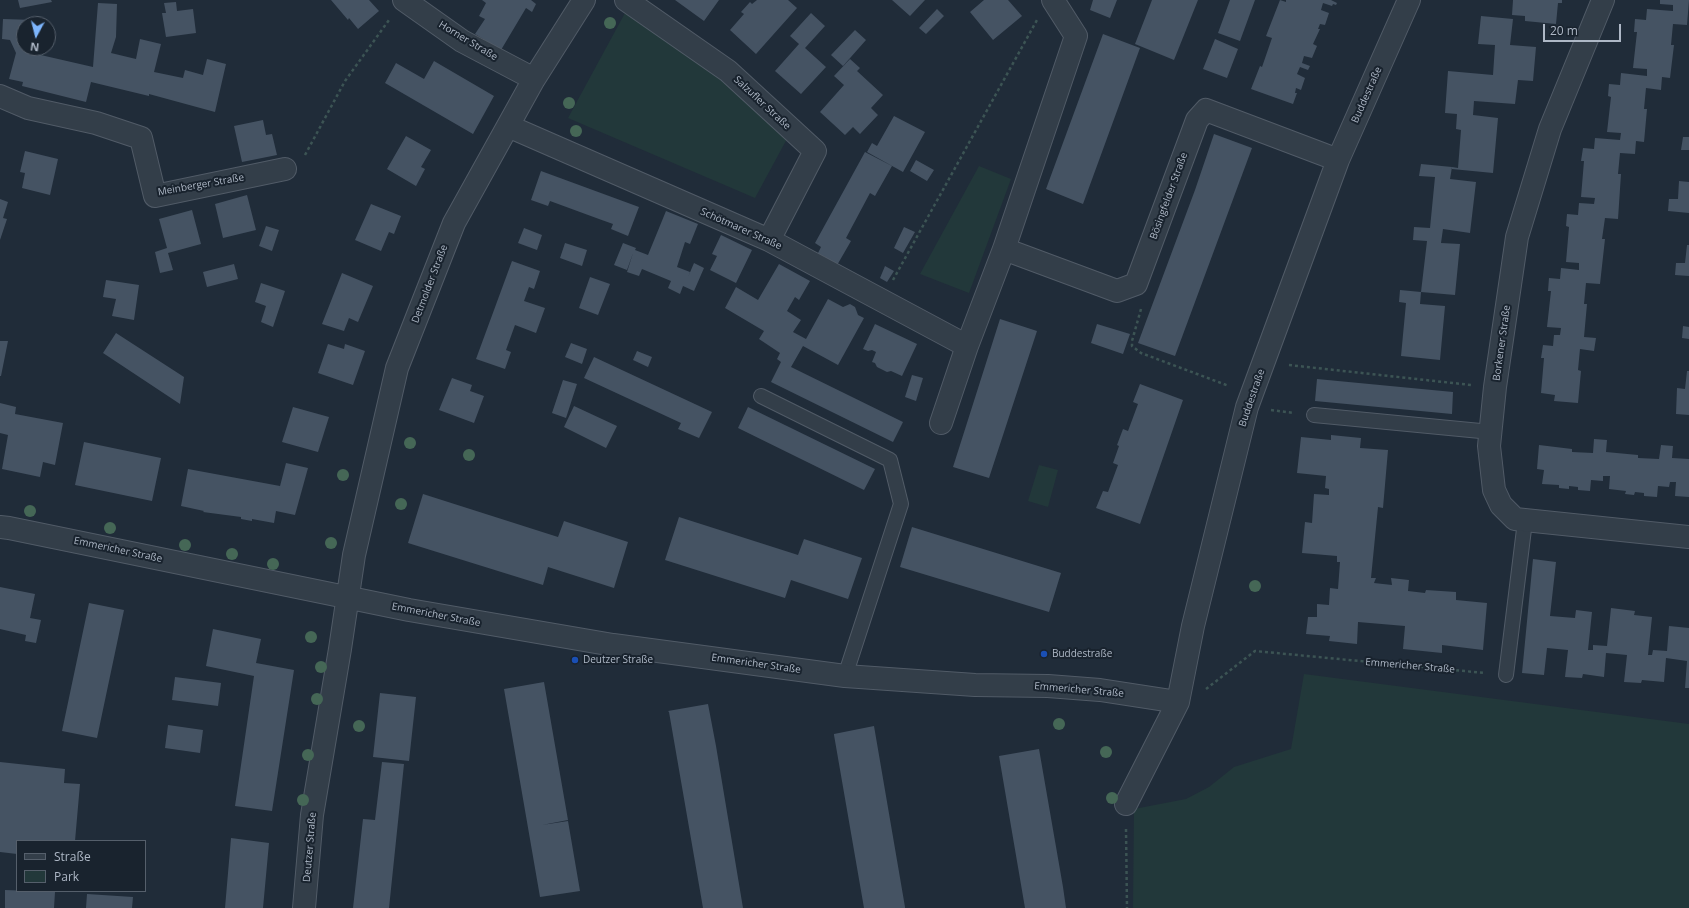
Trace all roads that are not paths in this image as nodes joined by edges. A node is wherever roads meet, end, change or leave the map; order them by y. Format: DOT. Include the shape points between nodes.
graph roads {
  1 [pos="584,0"];
  2 [pos="626,0"];
  3 [pos="1409,0"];
  4 [pos="1603,0"];
  5 [pos="404,1"];
  6 [pos="1046,7"];
  7 [pos="534,79"];
  8 [pos="0,96"];
  9 [pos="508,126"];
  10 [pos="1338,160"];
  11 [pos="285,169"];
  12 [pos="769,240"];
  13 [pos="1004,248"];
  14 [pos="967,346"];
  15 [pos="761,396"];
  16 [pos="1314,415"];
  17 [pos="941,423"];
  18 [pos="1491,432"];
  19 [pos="1525,521"];
  20 [pos="0,527"];
  21 [pos="1689,537"];
  22 [pos="348,597"];
  23 [pos="1506,675"];
  24 [pos="846,676"];
  25 [pos="1178,702"];
  26 [pos="1126,804"];
  27 [pos="304,908"];
  1 -- 7 [label="street, Detmolder Straße"];
  2 -- 12 [label="street, Salzufler Straße" via="728,71 815,151"];
  3 -- 10 [label="street, Buddestraße"];
  4 -- 18 [label="street, Borkener Straße" via="1550,129 1517,237"];
  5 -- 7 [label="street, Horner Straße" via="462,41"];
  6 -- 13 [label="street" via="1076,36"];
  7 -- 9 [label="street, Detmolder Straße"];
  8 -- 11 [label="street, Meinberger Straße" via="28,108 96,123 141,138 155,196"];
  9 -- 12 [label="street, Schötmarer Straße"];
  9 -- 22 [label="street, Detmolder Straße" via="454,223 397,368 354,555"];
  10 -- 13 [label="street, Bösingfelder Straße" via="1206,110 1197,120 1136,284 1117,291"];
  10 -- 25 [label="street, Buddestraße" via="1249,401 1193,626"];
  12 -- 14 [label="street, Schötmarer Straße"];
  13 -- 14 [label="street"];
  14 -- 17 [label="street"];
  15 -- 24 [label="lane" via="890,460 901,504"];
  16 -- 18 [label="lane"];
  18 -- 19 [label="street, Borkener Straße" via="1489,446 1494,490 1501,505 1515,519"];
  19 -- 21 [label="street, Borkener Straße"];
  19 -- 23 [label="lane"];
  20 -- 22 [label="street, Emmericher Straße"];
  22 -- 24 [label="street, Emmericher Straße" via="606,644"];
  22 -- 27 [label="street, Deutzer Straße" via="312,815"];
  24 -- 25 [label="street, Emmericher Straße" via="1100,690"];
  25 -- 26 [label="street, Buddestraße"];
}
